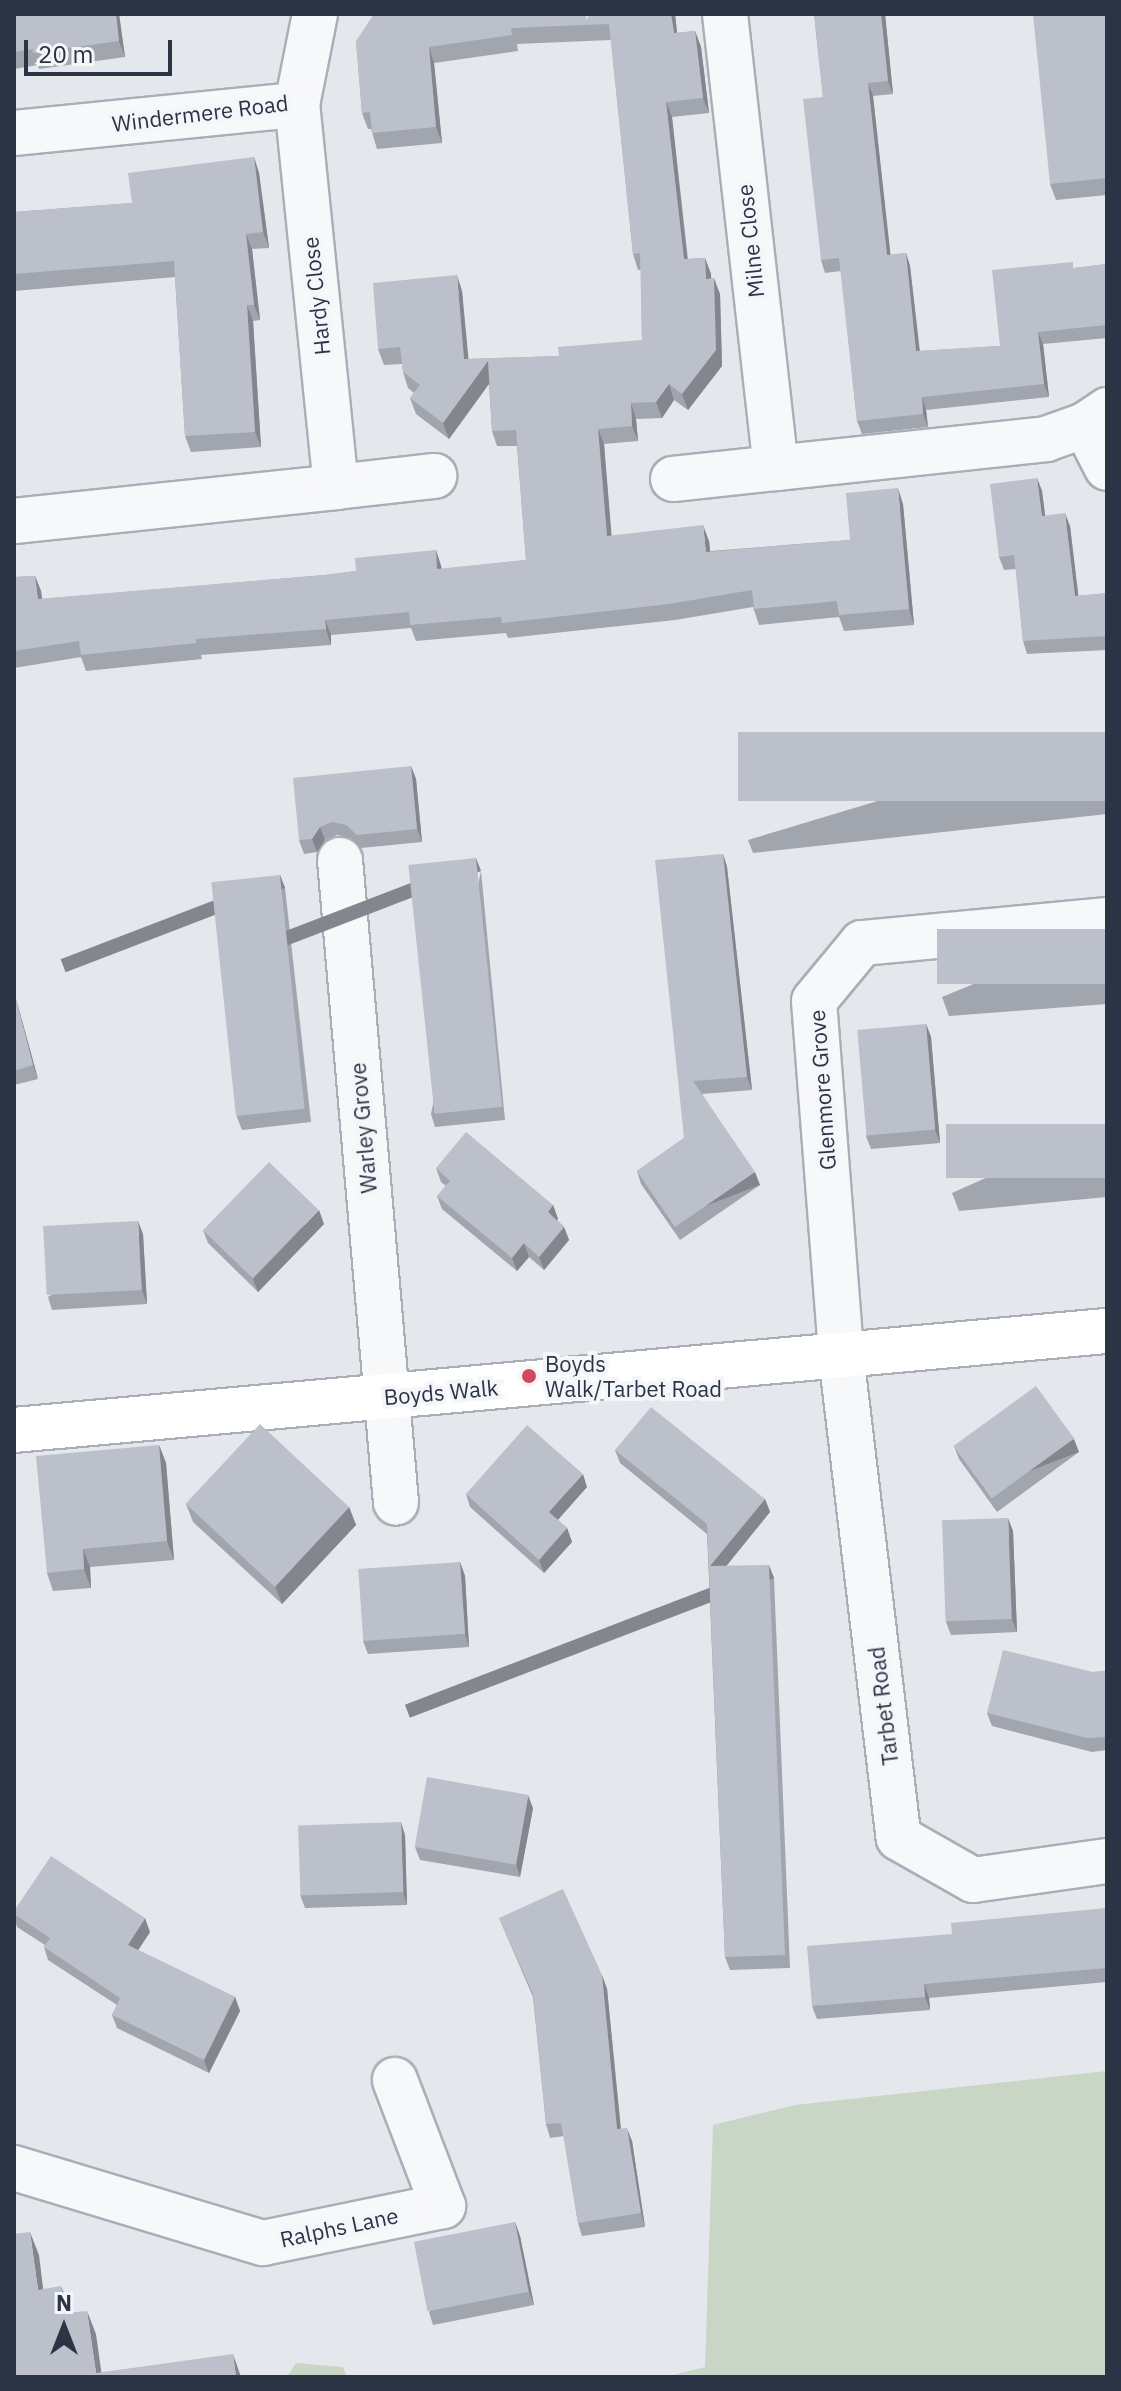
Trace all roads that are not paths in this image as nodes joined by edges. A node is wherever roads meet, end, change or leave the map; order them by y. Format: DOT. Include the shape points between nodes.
graph roads {
  1 [pos="315,14"];
  2 [pos="725,14"];
  3 [pos="297,105"];
  4 [pos="14,133"];
  5 [pos="1096,417"];
  6 [pos="776,468"];
  7 [pos="1107,468"];
  8 [pos="434,476"];
  9 [pos="673,479"];
  10 [pos="336,487"];
  11 [pos="14,521"];
  12 [pos="340,860"];
  13 [pos="1107,920"];
  14 [pos="1107,1331"];
  15 [pos="841,1355"];
  16 [pos="386,1397"];
  17 [pos="14,1430"];
  18 [pos="396,1503"];
  19 [pos="1107,1861"];
  20 [pos="395,2080"];
  21 [pos="14,2168"];
  1 -- 3 [label="street, Windermere Road"];
  2 -- 6 [label="street, Milne Close"];
  3 -- 4 [label="street, Windermere Road"];
  3 -- 10 [label="street, Hardy Close"];
  5 -- 6 [label="street" via="1046,439"];
  5 -- 7 [label="street"];
  6 -- 9 [label="street"];
  8 -- 10 [label="street"];
  10 -- 11 [label="street"];
  12 -- 16 [label="street, Warley Grove"];
  13 -- 15 [label="street, Glenmore Grove" via="862,943 814,1001"];
  14 -- 15 [label="street, Boyds Walk"];
  15 -- 16 [label="street, Boyds Walk"];
  15 -- 19 [label="street, Tarbet Road" via="899,1838 973,1880"];
  16 -- 17 [label="street, Boyds Walk"];
  16 -- 18 [label="street, Warley Grove"];
  20 -- 21 [label="street, Ralphs Lane" via="443,2206 263,2243"];
}
